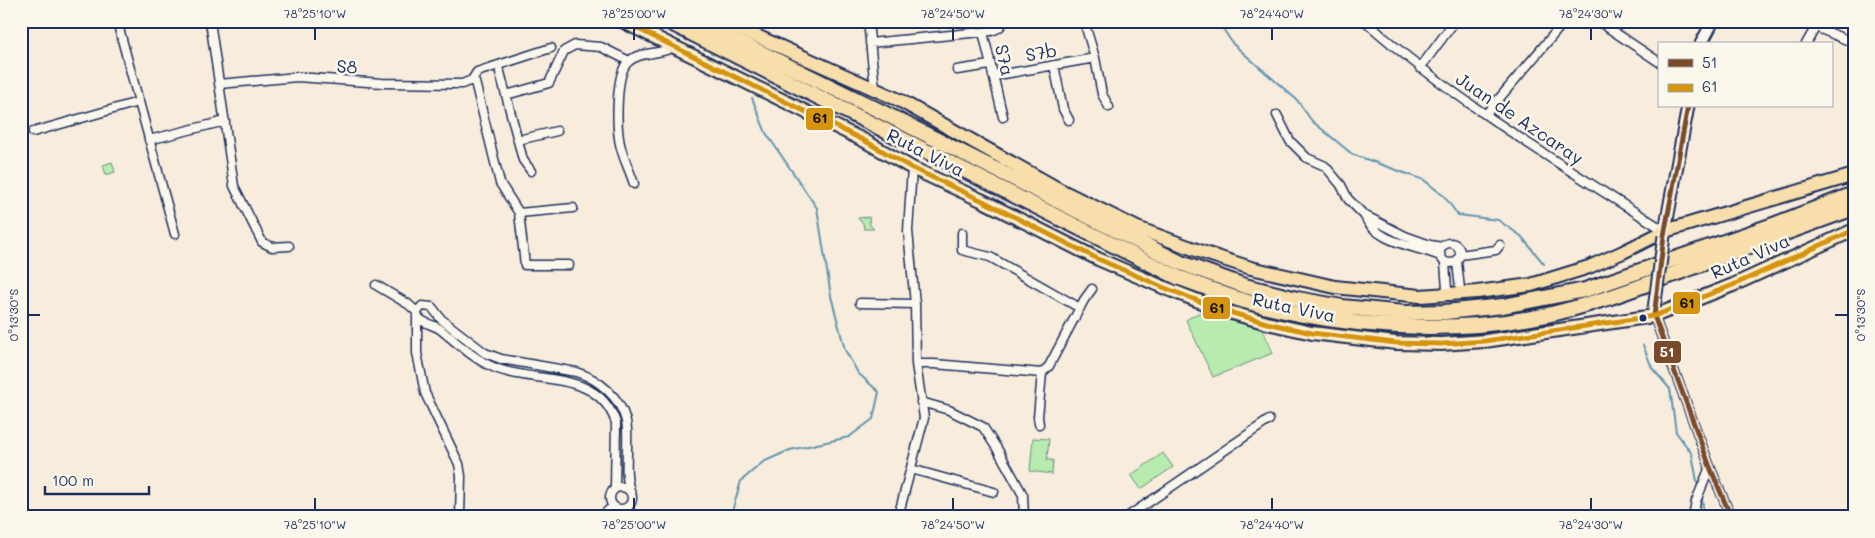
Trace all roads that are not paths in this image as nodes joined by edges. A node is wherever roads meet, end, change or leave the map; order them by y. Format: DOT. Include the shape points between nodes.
graph roads {
  1 [pos="117,21"];
  2 [pos="210,21"];
  3 [pos="622,21"];
  4 [pos="667,21"];
  5 [pos="696,21"];
  6 [pos="723,21"];
  7 [pos="868,21"];
  8 [pos="1003,21"];
  9 [pos="1084,21"];
  10 [pos="1365,21"];
  11 [pos="1454,21"];
  12 [pos="1565,21"];
  13 [pos="1598,21"];
  14 [pos="1713,21"];
  15 [pos="1817,24"];
  16 [pos="982,32"];
  17 [pos="1702,42"];
  18 [pos="1807,42"];
  19 [pos="870,43"];
  20 [pos="1854,43"];
  21 [pos="675,46"];
  22 [pos="551,48"];
  23 [pos="1095,58"];
  24 [pos="629,61"];
  25 [pos="1658,61"];
  26 [pos="990,65"];
  27 [pos="1054,65"];
  28 [pos="1420,68"];
  29 [pos="957,70"];
  30 [pos="500,72"];
  31 [pos="993,76"];
  32 [pos="472,80"];
  33 [pos="220,84"];
  34 [pos="874,89"];
  35 [pos="506,95"];
  36 [pos="138,102"];
  37 [pos="1109,106"];
  38 [pos="1688,108"];
  39 [pos="1486,114"];
  40 [pos="1277,115"];
  41 [pos="1003,117"];
  42 [pos="1069,120"];
  43 [pos="225,121"];
  44 [pos="1514,125"];
  45 [pos="556,130"];
  46 [pos="1509,131"];
  47 [pos="33,132"];
  48 [pos="149,140"];
  49 [pos="518,140"];
  50 [pos="912,168"];
  51 [pos="531,171"];
  52 [pos="1854,175"];
  53 [pos="634,184"];
  54 [pos="1854,194"];
  55 [pos="573,208"];
  56 [pos="1854,208"];
  57 [pos="519,214"];
  58 [pos="1364,215"];
  59 [pos="1854,230"];
  60 [pos="962,233"];
  61 [pos="1664,233"];
  62 [pos="175,234"];
  63 [pos="1500,245"];
  64 [pos="289,246"];
  65 [pos="1442,246"];
  66 [pos="1459,258"];
  67 [pos="1442,259"];
  68 [pos="569,265"];
  69 [pos="376,285"];
  70 [pos="1092,289"];
  71 [pos="1467,293"];
  72 [pos="1440,295"];
  73 [pos="860,303"];
  74 [pos="915,304"];
  75 [pos="1080,308"];
  76 [pos="1654,313"];
  77 [pos="417,314"];
  78 [pos="916,364"];
  79 [pos="1042,373"];
  80 [pos="921,402"];
  81 [pos="1269,420"];
  82 [pos="1039,424"];
  83 [pos="1710,468"];
  84 [pos="911,469"];
  85 [pos="615,488"];
  86 [pos="630,490"];
  87 [pos="994,492"];
  88 [pos="613,506"];
  89 [pos="627,508"];
  90 [pos="460,517"];
  91 [pos="601,517"];
  92 [pos="632,517"];
  93 [pos="899,517"];
  94 [pos="1024,517"];
  95 [pos="1127,517"];
  96 [pos="1693,517"];
  97 [pos="1731,517"];
  1 -- 36 [label="street"];
  2 -- 33 [label="street"];
  3 -- 21 [label="main road, Ruta Viva"];
  4 -- 56 [label="highway, Ruta Viva" via="1177,277 1240,299 1340,321 1445,326 1506,322 1547,315 1593,303"];
  5 -- 54 [label="highway, Ruta Viva" via="1181,263 1245,286 1342,307 1405,313 1445,312 1503,306 1585,290"];
  6 -- 34 [label="main road, Ruta Viva"];
  7 -- 19 [label="street"];
  8 -- 16 [label="street" via="998,29"];
  9 -- 23 [label="street"];
  10 -- 28 [label="street, Juan de Azcaray" via="1374,33"];
  11 -- 28 [label="street"];
  12 -- 39 [label="street"];
  13 -- 25 [label="street"];
  14 -- 17 [label="street"];
  15 -- 18 [label="street"];
  15 -- 20 [label="street"];
  16 -- 19 [label="street, S7a"];
  16 -- 26 [label="street, S7a"];
  19 -- 34 [label="street"];
  21 -- 24 [label="street"];
  21 -- 50 [label="main road, Ruta Viva"];
  22 -- 32 [label="street, S8" via="477,72"];
  23 -- 27 [label="street, S7b"];
  23 -- 37 [label="street" via="1102,94"];
  24 -- 35 [label="street" via="601,47 575,45 564,51 549,83"];
  24 -- 53 [label="street" via="621,74 618,108 620,146"];
  26 -- 29 [label="street"];
  26 -- 31 [label="street, S7a"];
  27 -- 31 [label="street, S7b"];
  27 -- 42 [label="street" via="1063,109"];
  28 -- 39 [label="street, Juan de Azcaray"];
  30 -- 35 [label="street"];
  31 -- 41 [label="street, S7a"];
  32 -- 33 [label="street, S8" via="462,84 382,83 298,77"];
  32 -- 57 [label="street" via="479,96 500,183"];
  33 -- 43 [label="street"];
  34 -- 72 [label="main road, Ruta Viva" via="1137,228 1202,252 1251,268 1334,287 1392,294"];
  35 -- 49 [label="street"];
  36 -- 47 [label="street"];
  36 -- 48 [label="street"];
  38 -- 61 [label="street"];
  39 -- 46 [label="street, Juan de Azcaray"];
  40 -- 58 [label="street" via="1290,141 1307,158 1324,166"];
  43 -- 48 [label="street"];
  43 -- 64 [label="street" via="234,186 255,230 262,242 272,247"];
  44 -- 46 [label="street"];
  45 -- 49 [label="street"];
  46 -- 61 [label="street, Juan de Azcaray"];
  48 -- 62 [label="street"];
  49 -- 51 [label="street" via="523,160"];
  50 -- 74 [label="street" via="908,231"];
  50 -- 76 [label="main road, Ruta Viva" via="1098,259 1165,288 1222,310 1312,333 1396,344 1485,341"];
  52 -- 61 [label="main road, Ruta Viva"];
  55 -- 57 [label="street"];
  57 -- 68 [label="street" via="525,265"];
  58 -- 65 [label="street" via="1405,236"];
  58 -- 67 [label="street" via="1368,224 1382,234"];
  59 -- 76 [label="main road, Ruta Viva" via="1733,284"];
  60 -- 75 [label="street" via="962,250 990,257"];
  61 -- 71 [label="main road, Ruta Viva" via="1580,269 1531,285"];
  61 -- 76 [label="street, bridge"];
  63 -- 66 [label="street" via="1496,250"];
  65 -- 66 [label="street" via="1456,245 1460,251"];
  65 -- 67 [label="street"];
  66 -- 67 [label="street" via="1452,264"];
  66 -- 71 [label="street" via="1460,289"];
  67 -- 72 [label="street" via="1447,290"];
  69 -- 77 [label="street" via="408,304"];
  70 -- 75 [label="street"];
  71 -- 72 [label="main road, Ruta Viva"];
  73 -- 74 [label="street"];
  74 -- 78 [label="street"];
  75 -- 79 [label="street" via="1049,366"];
  76 -- 83 [label="street"];
  77 -- 85 [label="street" via="423,322 436,326 494,368 570,382 601,399 616,423"];
  77 -- 86 [label="street" via="422,306 432,307 441,319 490,355 576,372 601,384 618,404 626,423 626,478"];
  77 -- 90 [label="street" via="417,353 425,393 459,464"];
  78 -- 79 [label="street"];
  78 -- 80 [label="street"];
  79 -- 82 [label="street"];
  80 -- 84 [label="street" via="924,418"];
  80 -- 94 [label="street" via="950,410 983,426 1023,494"];
  81 -- 95 [label="street"];
  83 -- 96 [label="street"];
  83 -- 97 [label="street"];
  84 -- 87 [label="street"];
  84 -- 93 [label="street"];
  85 -- 86 [label="street" via="623,486"];
  85 -- 88 [label="street" via="610,498"];
  86 -- 89 [label="street" via="633,498"];
  88 -- 89 [label="street"];
  88 -- 91 [label="street"];
  89 -- 92 [label="street"];
}
